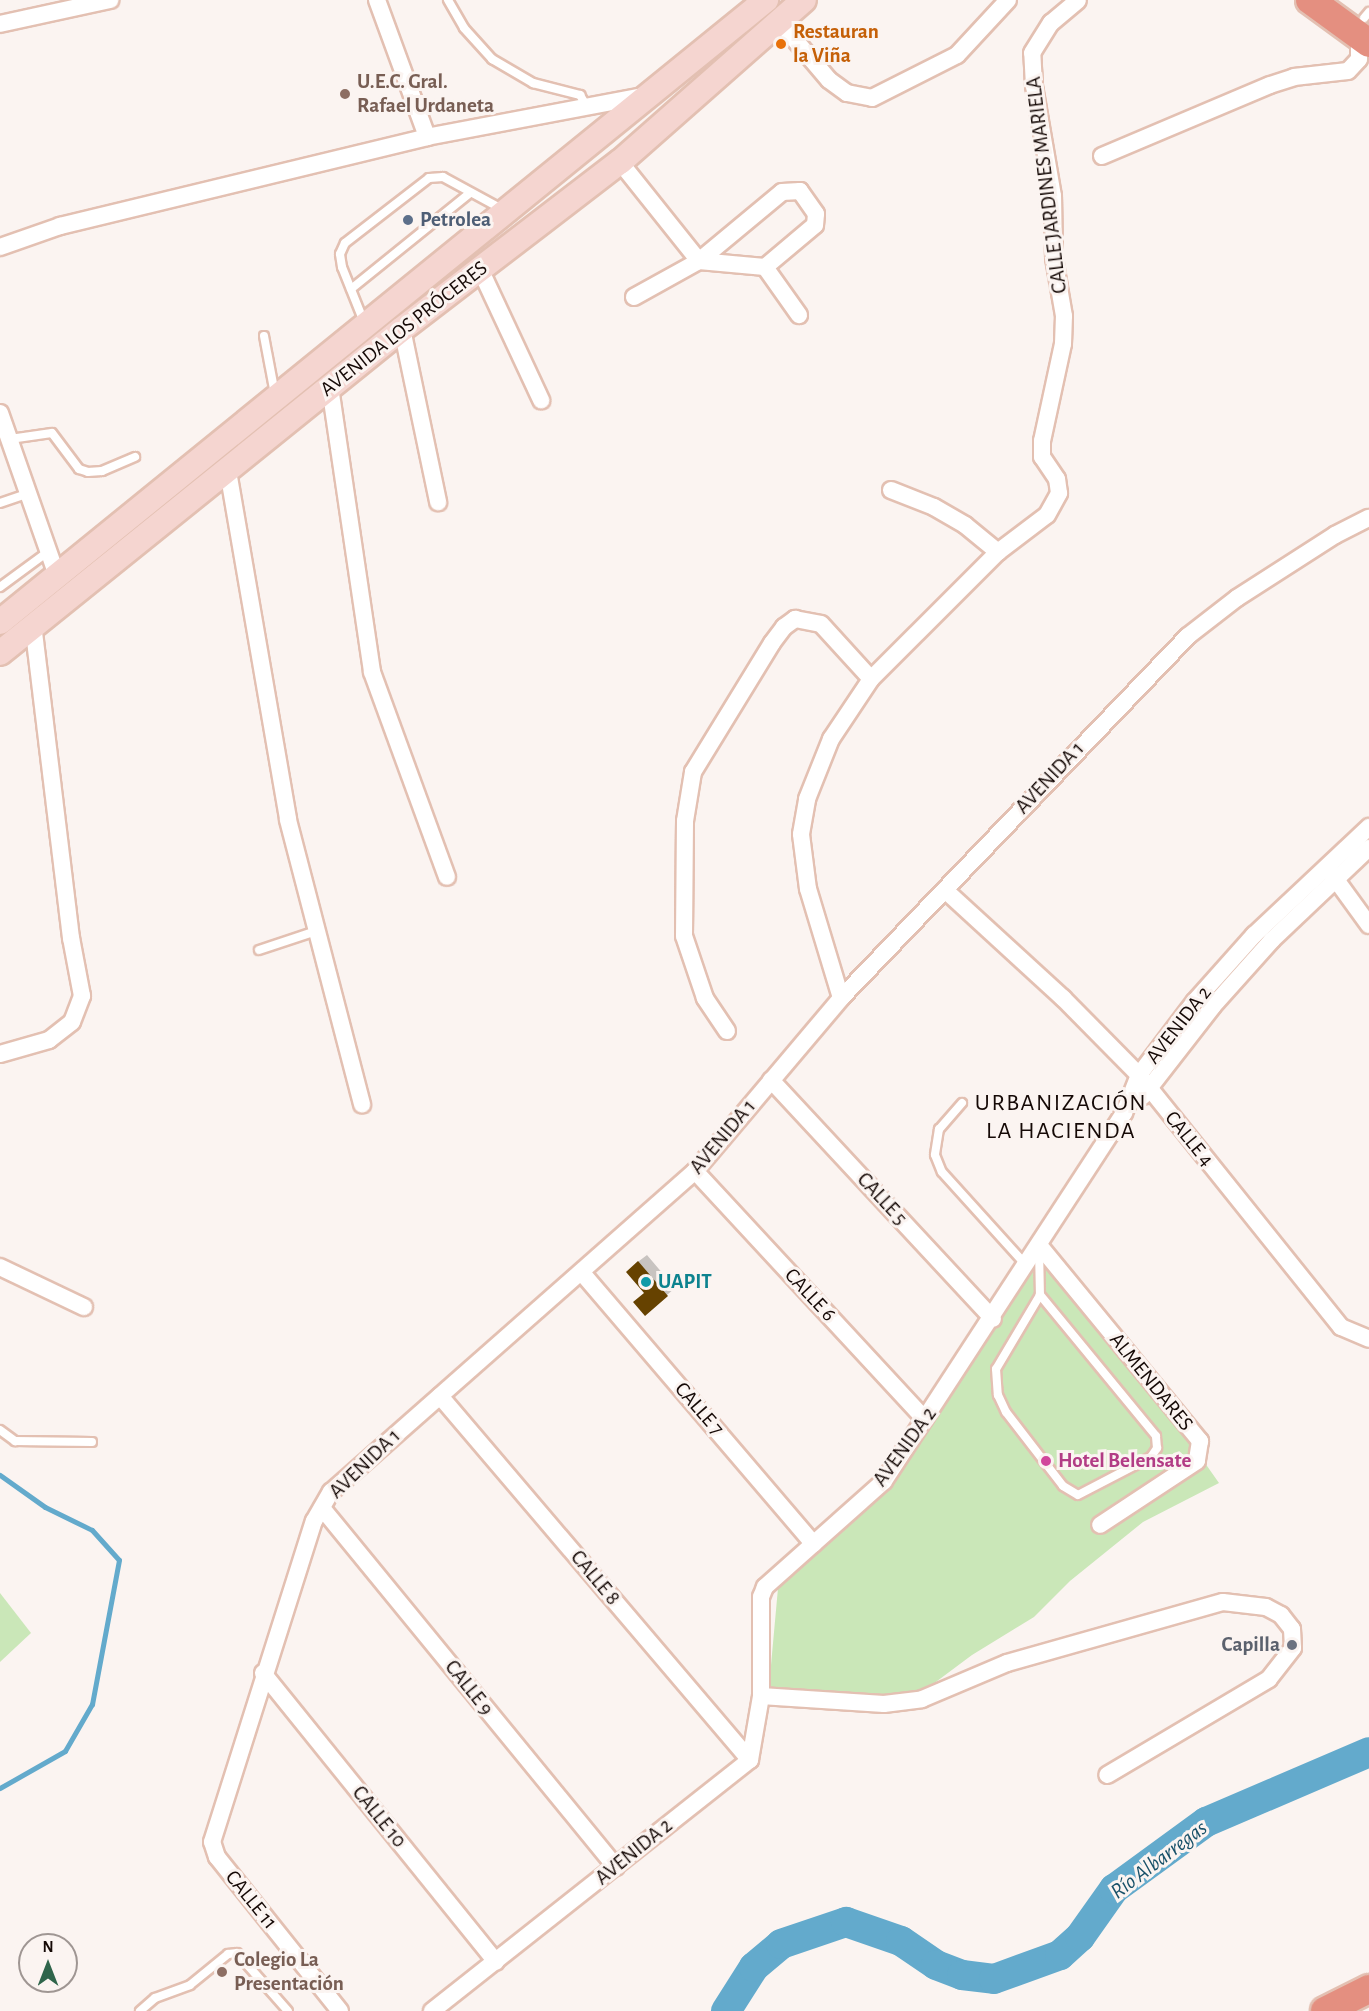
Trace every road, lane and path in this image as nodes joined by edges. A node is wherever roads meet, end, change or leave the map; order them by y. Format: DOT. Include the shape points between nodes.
graph roads {
  1 [pos="110,0"];
  2 [pos="376,0"];
  3 [pos="448,0"];
  4 [pos="766,0"];
  5 [pos="1008,0"];
  6 [pos="1078,0"];
  7 [pos="1310,0"];
  8 [pos="1340,0"];
  9 [pos="789,8"];
  10 [pos="730,15"];
  11 [pos="0,24"];
  12 [pos="1366,26"];
  13 [pos="652,95"];
  14 [pos="587,107"];
  15 [pos="428,137"];
  16 [pos="1102,156"];
  17 [pos="620,162"];
  18 [pos="470,193"];
  19 [pos="509,210"];
  20 [pos="0,247"];
  21 [pos="699,261"];
  22 [pos="765,267"];
  23 [pos="480,269"];
  24 [pos="351,289"];
  25 [pos="634,297"];
  26 [pos="799,315"];
  27 [pos="365,325"];
  28 [pos="402,329"];
  29 [pos="264,336"];
  30 [pos="330,387"];
  31 [pos="275,397"];
  32 [pos="541,400"];
  33 [pos="0,413"];
  34 [pos="10,439"];
  35 [pos="135,457"];
  36 [pos="228,471"];
  37 [pos="891,490"];
  38 [pos="29,492"];
  39 [pos="438,502"];
  40 [pos="0,503"];
  41 [pos="1369,518"];
  42 [pos="998,552"];
  43 [pos="52,562"];
  44 [pos="0,587"];
  45 [pos="0,622"];
  46 [pos="33,625"];
  47 [pos="0,653"];
  48 [pos="871,679"];
  49 [pos="1369,827"];
  50 [pos="1369,848"];
  51 [pos="1330,871"];
  52 [pos="447,877"];
  53 [pos="945,890"];
  54 [pos="1369,925"];
  55 [pos="319,930"];
  56 [pos="259,950"];
  57 [pos="842,998"];
  58 [pos="727,1031"];
  59 [pos="0,1054"];
  60 [pos="1139,1076"];
  61 [pos="771,1080"];
  62 [pos="1150,1090"];
  63 [pos="962,1104"];
  64 [pos="362,1105"];
  65 [pos="1124,1113"];
  66 [pos="695,1171"];
  67 [pos="1039,1245"];
  68 [pos="1026,1266"];
  69 [pos="0,1267"];
  70 [pos="583,1274"];
  71 [pos="1040,1295"];
  72 [pos="84,1307"];
  73 [pos="993,1319"];
  74 [pos="1369,1339"];
  75 [pos="440,1396"];
  76 [pos="925,1419"];
  77 [pos="0,1430"];
  78 [pos="92,1442"];
  79 [pos="322,1508"];
  80 [pos="1100,1525"];
  81 [pos="814,1544"];
  82 [pos="263,1672"];
  83 [pos="761,1696"];
  84 [pos="750,1760"];
  85 [pos="1107,1774"];
  86 [pos="212,1842"];
  87 [pos="616,1868"];
  88 [pos="496,1962"];
  89 [pos="1369,1989"];
  90 [pos="1369,2003"];
  91 [pos="140,2011"];
  92 [pos="288,2011"];
  93 [pos="340,2011"];
  94 [pos="432,2011"];
  95 [pos="1324,2011"];
  96 [pos="1353,2011"];
  1 -- 11 [label="street"];
  2 -- 15 [label="street"];
  3 -- 14 [label="lane" via="464,28 492,58 533,83 580,95"];
  4 -- 13 [label="main road, AVENIDA LOS PRÓCERES"];
  5 -- 9 [label="street" via="957,55 872,98 847,93 829,80"];
  6 -- 42 [label="street, CALLE JARDINES MARIELA" via="1051,23 1032,53 1053,196 1054,258 1064,316 1063,344 1042,441 1042,457 1057,479 1059,493 1047,515"];
  7 -- 12 [label="highway"];
  8 -- 12 [label="highway"];
  9 -- 17 [label="main road, AVENIDA LOS PRÓCERES"];
  10 -- 13 [label="lane" via="662,73"];
  12 -- 16 [label="street" via="1359,59 1348,71 1294,77 1270,85"];
  13 -- 14 [label="street"];
  13 -- 19 [label="main road, AVENIDA LOS PRÓCERES"];
  14 -- 15 [label="street"];
  15 -- 20 [label="street" via="60,226"];
  17 -- 21 [label="street"];
  17 -- 23 [label="main road, AVENIDA LOS PRÓCERES"];
  18 -- 19 [label="lane" via="493,207"];
  18 -- 24 [label="lane"];
  18 -- 24 [label="lane" via="443,177 429,178 345,243 340,254"];
  19 -- 27 [label="main road, AVENIDA LOS PRÓCERES"];
  21 -- 22 [label="street"];
  21 -- 22 [label="street" via="782,192 800,191 816,214 815,225"];
  21 -- 25 [label="street"];
  22 -- 26 [label="street"];
  23 -- 28 [label="main road, AVENIDA LOS PRÓCERES"];
  23 -- 32 [label="street"];
  24 -- 27 [label="lane"];
  27 -- 31 [label="main road, AVENIDA LOS PRÓCERES"];
  28 -- 30 [label="main road, AVENIDA LOS PRÓCERES"];
  28 -- 39 [label="street"];
  29 -- 31 [label="lane"];
  30 -- 36 [label="main road, AVENIDA LOS PRÓCERES"];
  30 -- 52 [label="street" via="372,672"];
  31 -- 43 [label="main road, AVENIDA LOS PRÓCERES"];
  33 -- 34 [label="street"];
  34 -- 35 [label="lane" via="52,433 79,469 88,472 102,471"];
  34 -- 38 [label="street"];
  36 -- 46 [label="main road, AVENIDA LOS PRÓCERES"];
  36 -- 55 [label="street" via="288,819"];
  37 -- 42 [label="street" via="934,507 965,525"];
  38 -- 40 [label="lane"];
  38 -- 43 [label="street"];
  41 -- 53 [label="street, AVENIDA 1" via="1335,535 1237,598 1188,636"];
  42 -- 48 [label="street, CALLE JARDINES MARIELA"];
  43 -- 44 [label="lane"];
  43 -- 45 [label="main road, AVENIDA LOS PRÓCERES"];
  46 -- 47 [label="main road, AVENIDA LOS PRÓCERES"];
  46 -- 59 [label="street" via="71,938 82,996 72,1022 49,1040"];
  48 -- 57 [label="street, CALLE JARDINES MARIELA" via="831,739 807,799 801,834 808,889"];
  48 -- 58 [label="street" via="821,624 795,619 772,643 693,772 685,821 684,936 705,998"];
  49 -- 51 [label="street, AVENIDA 2"];
  50 -- 51 [label="street"];
  51 -- 54 [label="street"];
  51 -- 60 [label="street, AVENIDA 2" via="1195,1001"];
  51 -- 62 [label="street" via="1213,1006"];
  53 -- 57 [label="street, AVENIDA 1"];
  53 -- 60 [label="street, CALLE 4" via="1063,998"];
  55 -- 56 [label="lane"];
  55 -- 64 [label="street"];
  57 -- 61 [label="street, AVENIDA 1"];
  60 -- 62 [label="street, CALLE 4"];
  60 -- 65 [label="street, AVENIDA 2"];
  61 -- 66 [label="street, AVENIDA 1"];
  61 -- 73 [label="street, CALLE 5"];
  62 -- 65 [label="street"];
  62 -- 74 [label="street, CALLE 4" via="1341,1327"];
  63 -- 68 [label="lane" via="939,1129 935,1155 938,1163"];
  65 -- 67 [label="street, AVENIDA 2"];
  66 -- 70 [label="street, AVENIDA 1"];
  66 -- 76 [label="street, CALLE 6"];
  67 -- 68 [label="street, AVENIDA 2"];
  67 -- 71 [label="lane"];
  67 -- 80 [label="street, ALMENDARES" via="1200,1441 1197,1461"];
  68 -- 73 [label="street, AVENIDA 2"];
  69 -- 72 [label="street"];
  70 -- 75 [label="street, AVENIDA 1"];
  70 -- 81 [label="street, CALLE 7"];
  71 -- 71 [label="lane" via="996,1369 998,1395 1006,1413 1063,1486 1078,1495 1151,1457 1157,1448 1156,1436"];
  73 -- 76 [label="street, AVENIDA 2"];
  75 -- 79 [label="street, AVENIDA 1" via="331,1492"];
  75 -- 84 [label="street, CALLE 8"];
  76 -- 81 [label="street, AVENIDA 2" via="884,1481"];
  77 -- 78 [label="lane" via="15,1441"];
  79 -- 82 [label="street, AVENIDA 1"];
  79 -- 87 [label="street, CALLE 9"];
  81 -- 83 [label="street, AVENIDA 2" via="773,1578 761,1597"];
  82 -- 86 [label="street, AVENIDA 1"];
  82 -- 88 [label="street, CALLE 10"];
  83 -- 84 [label="street, AVENIDA 2"];
  83 -- 85 [label="street" via="884,1704 922,1699 1007,1663 1223,1602 1266,1607 1281,1615 1292,1629 1293,1648 1269,1679"];
  84 -- 87 [label="street, AVENIDA 2"];
  86 -- 93 [label="street, CALLE 11" via="217,1857"];
  87 -- 88 [label="street, AVENIDA 2"];
  88 -- 94 [label="street, AVENIDA 2"];
  89 -- 95 [label="highway"];
  90 -- 96 [label="highway"];
  91 -- 92 [label="lane" via="155,1998 190,1985 228,1954 237,1953"];
}
